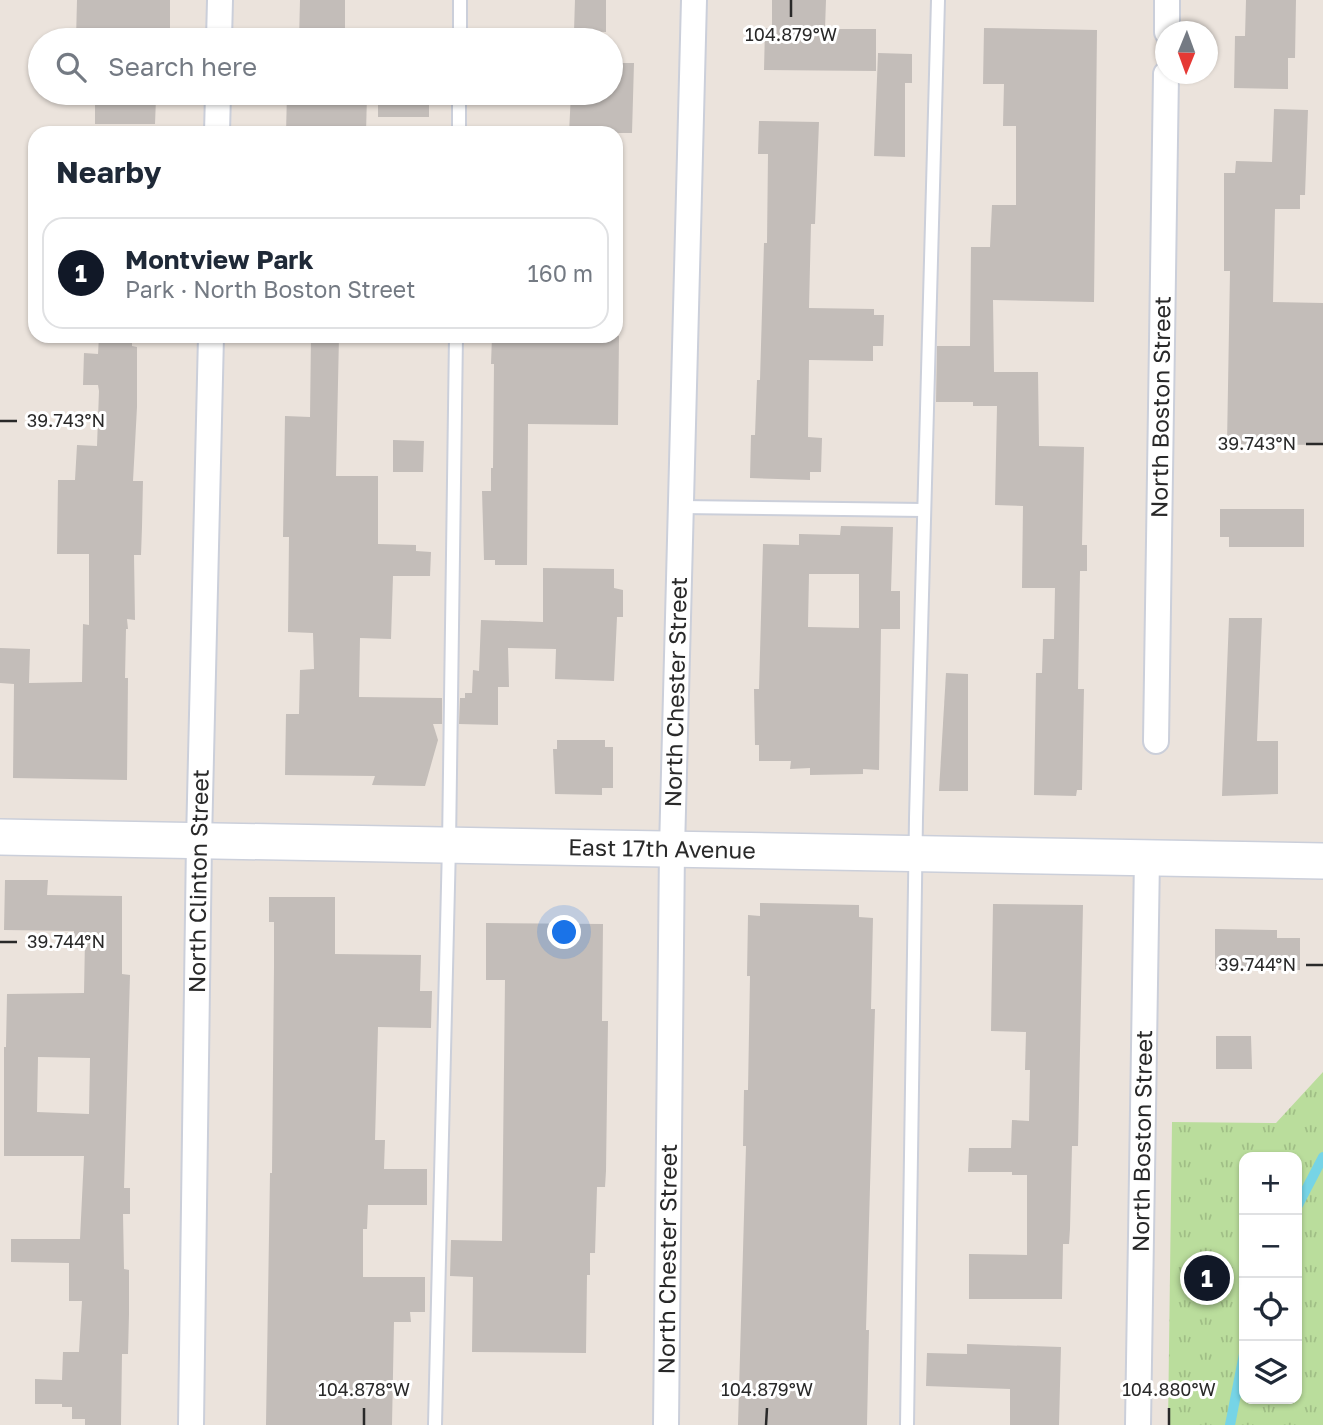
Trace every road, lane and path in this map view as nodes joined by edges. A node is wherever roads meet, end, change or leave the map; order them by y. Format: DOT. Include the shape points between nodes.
graph roads {
  1 [pos="220,0"];
  2 [pos="460,0"];
  3 [pos="694,0"];
  4 [pos="939,0"];
  5 [pos="1167,0"];
  6 [pos="1167,21"];
  7 [pos="219,28"];
  8 [pos="460,28"];
  9 [pos="1166,84"];
  10 [pos="217,105"];
  11 [pos="459,105"];
  12 [pos="216,126"];
  13 [pos="458,126"];
  14 [pos="211,343"];
  15 [pos="456,343"];
  16 [pos="681,507"];
  17 [pos="925,510"];
  18 [pos="1156,741"];
  19 [pos="0,837"];
  20 [pos="199,841"];
  21 [pos="449,845"];
  22 [pos="672,849"];
  23 [pos="916,854"];
  24 [pos="1147,858"];
  25 [pos="1323,861"];
  26 [pos="191,1425"];
  27 [pos="435,1425"];
  28 [pos="666,1425"];
  29 [pos="907,1425"];
  30 [pos="1138,1425"];
  1 -- 7 [label="street"];
  2 -- 8 [label="lane"];
  3 -- 16 [label="street, North Chester Street"];
  4 -- 17 [label="lane"];
  5 -- 6 [label="street"];
  9 -- 18 [label="street, North Boston Street"];
  10 -- 12 [label="street"];
  11 -- 13 [label="lane"];
  14 -- 20 [label="street, North Clinton Street"];
  15 -- 21 [label="lane"];
  16 -- 17 [label="lane"];
  16 -- 22 [label="street, North Chester Street"];
  17 -- 23 [label="lane"];
  19 -- 20 [label="street, East 17th Avenue"];
  20 -- 21 [label="street, East 17th Avenue"];
  20 -- 26 [label="street, North Clinton Street"];
  21 -- 22 [label="street, East 17th Avenue"];
  21 -- 27 [label="lane"];
  22 -- 23 [label="street, East 17th Avenue"];
  22 -- 28 [label="street, North Chester Street"];
  23 -- 24 [label="street, East 17th Avenue"];
  23 -- 29 [label="lane"];
  24 -- 25 [label="street, East 17th Avenue"];
  24 -- 30 [label="street, North Boston Street"];
}
